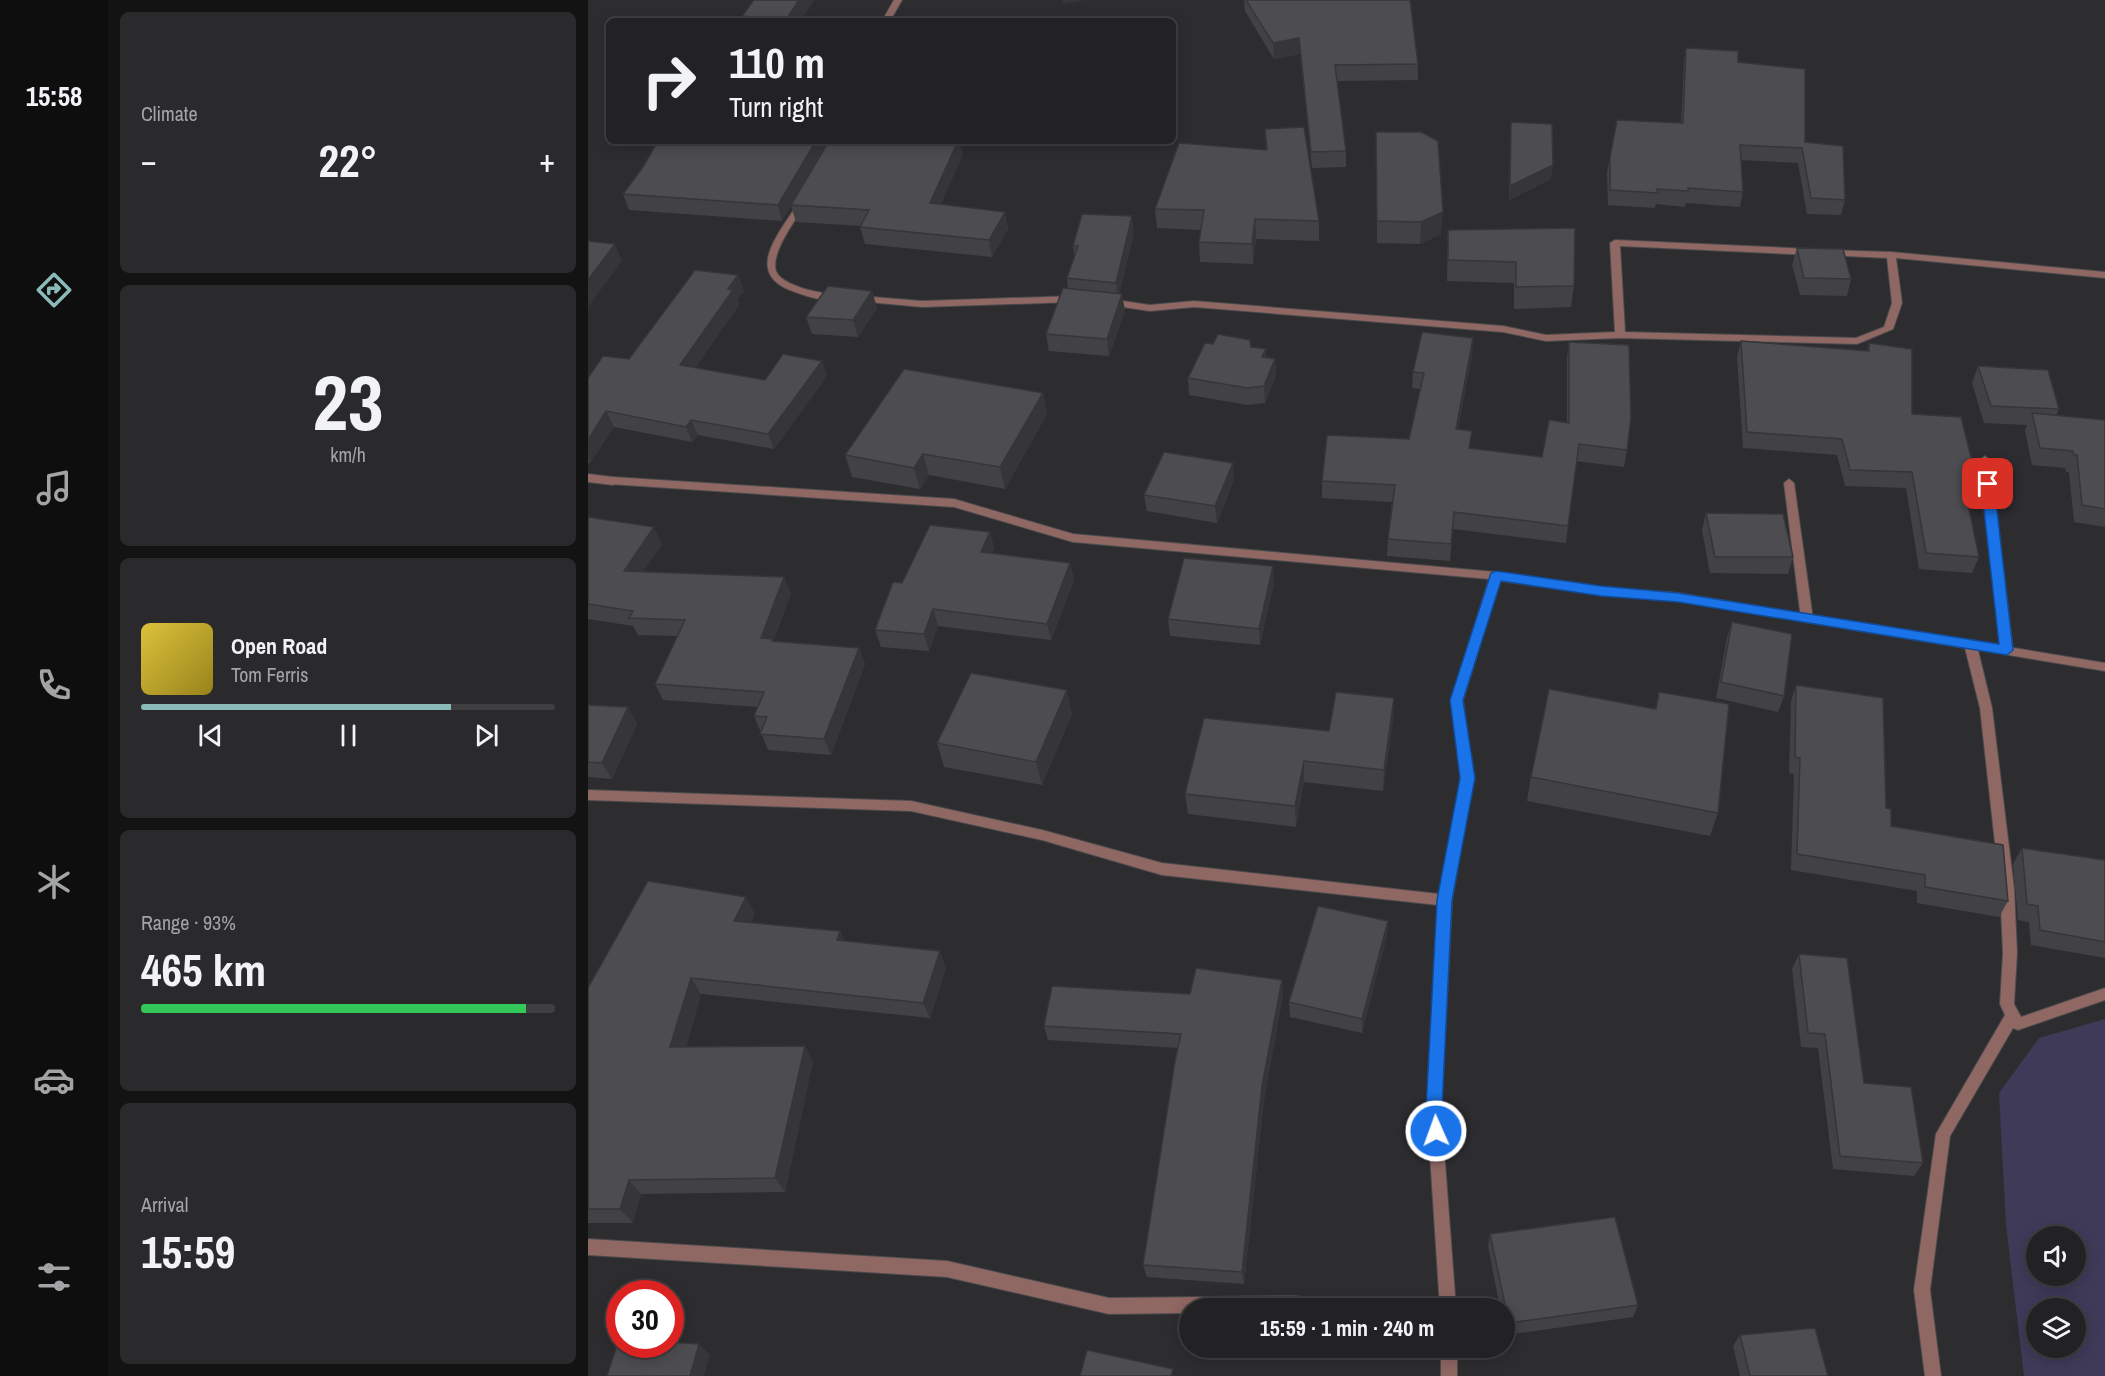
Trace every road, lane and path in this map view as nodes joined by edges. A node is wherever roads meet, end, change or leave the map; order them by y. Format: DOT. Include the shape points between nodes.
graph roads {
  1 [pos="898,0"];
  2 [pos="888,18"];
  3 [pos="806,196"];
  4 [pos="1891,255"];
  5 [pos="2105,276"];
  6 [pos="1080,299"];
  7 [pos="1100,301"];
  8 [pos="1620,335"];
  9 [pos="1985,460"];
  10 [pos="588,478"];
  11 [pos="1789,483"];
  12 [pos="1496,576"];
  13 [pos="1807,619"];
  14 [pos="1970,644"];
  15 [pos="2007,650"];
  16 [pos="2105,667"];
  17 [pos="588,795"];
  18 [pos="1445,900"];
  19 [pos="2105,994"];
  20 [pos="2012,1016"];
  21 [pos="588,1247"];
  22 [pos="1447,1298"];
  23 [pos="1179,1305"];
  24 [pos="1449,1358"];
  25 [pos="1449,1376"];
  26 [pos="1934,1376"];
  1 -- 2 [label="street"];
  3 -- 6 [label="street" via="771,261 771,270 781,284 833,297 922,304"];
  4 -- 5 [label="street"];
  4 -- 8 [label="street" via="1897,303 1888,328 1857,341"];
  4 -- 8 [label="street" via="1615,243"];
  7 -- 8 [label="street" via="1150,308 1194,304 1468,326 1546,338"];
  9 -- 15 [label="street"];
  10 -- 12 [label="street" via="954,503 1073,538"];
  11 -- 13 [label="street"];
  12 -- 13 [label="street" via="1678,597"];
  12 -- 18 [label="street" via="1456,700 1467,778"];
  13 -- 14 [label="street"];
  14 -- 15 [label="street"];
  14 -- 20 [label="street" via="1986,708 2007,888 2007,1004"];
  15 -- 16 [label="street"];
  17 -- 18 [label="street" via="911,806 1042,835 1162,869"];
  18 -- 22 [label="street" via="1434,1109"];
  19 -- 20 [label="street" via="2018,1024"];
  20 -- 26 [label="street" via="1943,1134 1922,1290"];
  21 -- 23 [label="street" via="947,1269 1110,1306"];
  24 -- 25 [label="street"];
}
